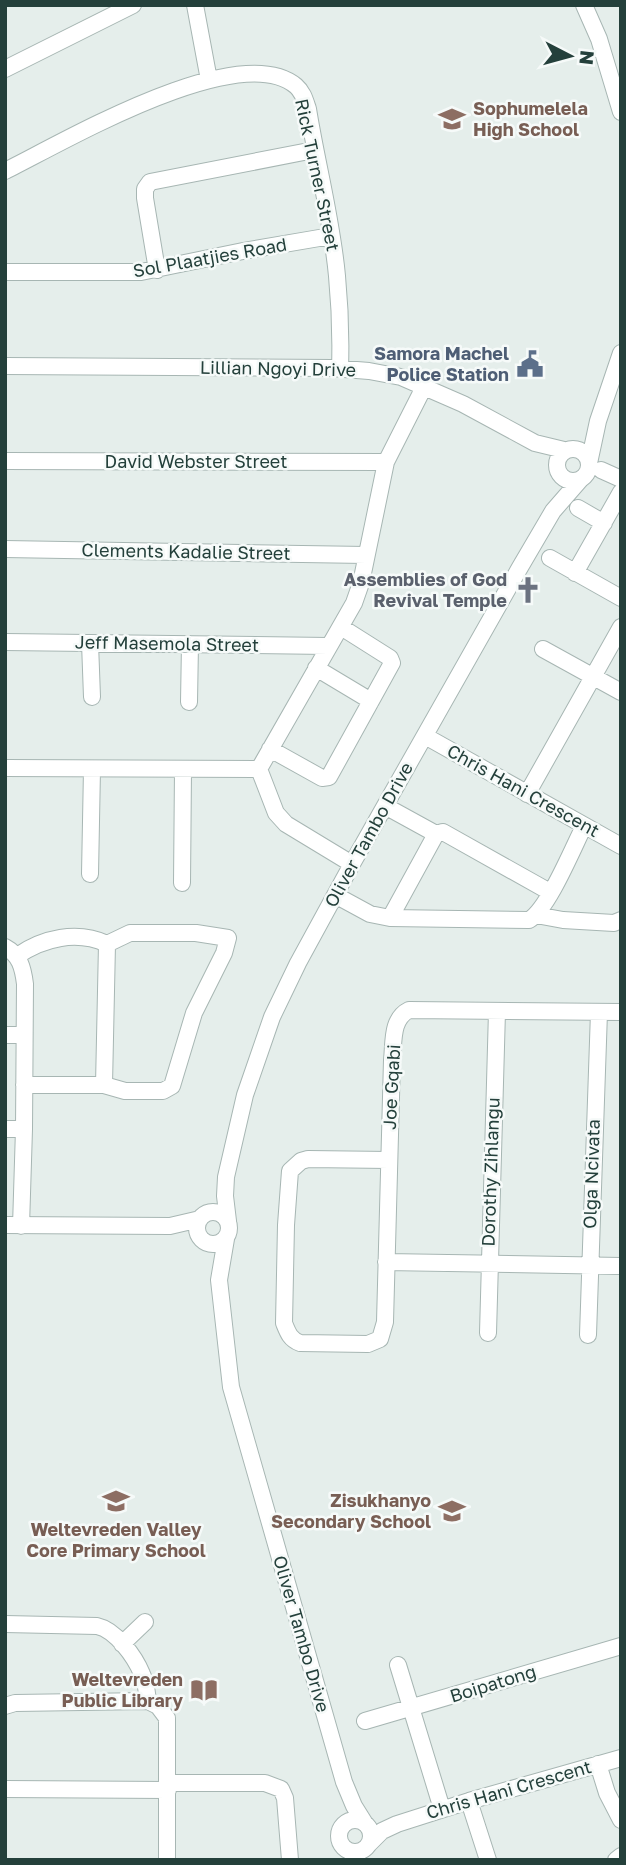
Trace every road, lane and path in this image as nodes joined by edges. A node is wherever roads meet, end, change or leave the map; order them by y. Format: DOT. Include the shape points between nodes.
graph roads {
  1 [pos="133,5"];
  2 [pos="195,5"];
  3 [pos="584,5"];
  4 [pos="5,69"];
  5 [pos="209,80"];
  6 [pos="621,112"];
  7 [pos="314,150"];
  8 [pos="5,171"];
  9 [pos="331,236"];
  10 [pos="157,270"];
  11 [pos="5,272"];
  12 [pos="621,353"];
  13 [pos="5,366"];
  14 [pos="340,369"];
  15 [pos="424,387"];
  16 [pos="598,421"];
  17 [pos="535,443"];
  18 [pos="567,449"];
  19 [pos="5,461"];
  20 [pos="386,462"];
  21 [pos="595,466"];
  22 [pos="557,470"];
  23 [pos="621,479"];
  24 [pos="580,480"];
  25 [pos="621,492"];
  26 [pos="578,508"];
  27 [pos="553,511"];
  28 [pos="604,523"];
  29 [pos="5,549"];
  30 [pos="366,555"];
  31 [pos="550,558"];
  32 [pos="575,573"];
  33 [pos="621,598"];
  34 [pos="341,627"];
  35 [pos="621,627"];
  36 [pos="5,642"];
  37 [pos="90,642"];
  38 [pos="190,644"];
  39 [pos="328,646"];
  40 [pos="543,649"];
  41 [pos="316,668"];
  42 [pos="594,677"];
  43 [pos="621,692"];
  44 [pos="92,697"];
  45 [pos="371,701"];
  46 [pos="189,702"];
  47 [pos="425,736"];
  48 [pos="270,749"];
  49 [pos="5,768"];
  50 [pos="92,769"];
  51 [pos="259,769"];
  52 [pos="183,770"];
  53 [pos="527,794"];
  54 [pos="386,806"];
  55 [pos="584,826"];
  56 [pos="436,834"];
  57 [pos="621,846"];
  58 [pos="352,864"];
  59 [pos="89,873"];
  60 [pos="182,883"];
  61 [pos="550,892"];
  62 [pos="335,895"];
  63 [pos="536,915"];
  64 [pos="390,918"];
  65 [pos="621,920"];
  66 [pos="107,944"];
  67 [pos="11,952"];
  68 [pos="496,1011"];
  69 [pos="599,1012"];
  70 [pos="621,1012"];
  71 [pos="5,1035"];
  72 [pos="24,1035"];
  73 [pos="24,1085"];
  74 [pos="104,1085"];
  75 [pos="5,1129"];
  76 [pos="24,1129"];
  77 [pos="389,1160"];
  78 [pos="226,1177"];
  79 [pos="202,1217"];
  80 [pos="228,1222"];
  81 [pos="13,1226"];
  82 [pos="170,1226"];
  83 [pos="226,1238"];
  84 [pos="204,1241"];
  85 [pos="386,1262"];
  86 [pos="488,1263"];
  87 [pos="589,1265"];
  88 [pos="621,1266"];
  89 [pos="219,1280"];
  90 [pos="488,1333"];
  91 [pos="588,1335"];
  92 [pos="145,1622"];
  93 [pos="5,1624"];
  94 [pos="122,1644"];
  95 [pos="621,1646"];
  96 [pos="398,1665"];
  97 [pos="148,1701"];
  98 [pos="5,1706"];
  99 [pos="410,1709"];
  100 [pos="365,1721"];
  101 [pos="621,1758"];
  102 [pos="598,1764"];
  103 [pos="344,1782"];
  104 [pos="168,1787"];
  105 [pos="5,1789"];
  106 [pos="469,1801"];
  107 [pos="442,1809"];
  108 [pos="621,1820"];
  109 [pos="366,1823"];
  110 [pos="397,1824"];
  111 [pos="341,1827"];
  112 [pos="368,1851"];
  113 [pos="350,1855"];
  114 [pos="621,1856"];
  115 [pos="167,1860"];
  116 [pos="290,1860"];
  117 [pos="488,1860"];
  118 [pos="616,1860"];
  1 -- 4 [label="street"];
  2 -- 5 [label="street"];
  3 -- 6 [label="street"];
  5 -- 7 [label="street, Rick Turner Street" via="264,75 294,84 308,109"];
  5 -- 8 [label="street, Rick Turner Street" via="135,107"];
  7 -- 9 [label="street, Rick Turner Street"];
  7 -- 10 [label="street" via="150,182 145,198"];
  9 -- 10 [label="street, Sol Plaatjies Road"];
  9 -- 14 [label="street, Rick Turner Street" via="341,323"];
  10 -- 11 [label="street, Sol Plaatjies Road" via="121,274"];
  12 -- 16 [label="street"];
  13 -- 14 [label="street, Lillian Ngoyi Drive"];
  14 -- 15 [label="street, Lillian Ngoyi Drive" via="401,377"];
  15 -- 17 [label="street, Lillian Ngoyi Drive"];
  15 -- 20 [label="street"];
  16 -- 18 [label="street" via="580,442"];
  16 -- 21 [label="street"];
  17 -- 18 [label="street"];
  17 -- 22 [label="street"];
  18 -- 21 [label="street" via="583,451"];
  18 -- 22 [label="street" via="556,461"];
  19 -- 20 [label="street, David Webster Street"];
  20 -- 30 [label="street"];
  21 -- 23 [label="street"];
  21 -- 24 [label="street"];
  22 -- 24 [label="street" via="568,481"];
  22 -- 27 [label="street, Oliver Tambo Drive"];
  24 -- 27 [label="street, Oliver Tambo Drive"];
  25 -- 28 [label="street"];
  26 -- 28 [label="street"];
  27 -- 47 [label="street, Oliver Tambo Drive"];
  28 -- 32 [label="street"];
  29 -- 30 [label="street, Clements Kadalie Street"];
  30 -- 34 [label="street" via="361,583"];
  31 -- 32 [label="street"];
  32 -- 33 [label="street"];
  34 -- 39 [label="street"];
  34 -- 45 [label="street" via="391,661"];
  35 -- 42 [label="street"];
  36 -- 37 [label="street, Jeff Masemola Street"];
  37 -- 38 [label="street, Jeff Masemola Street"];
  37 -- 44 [label="street"];
  38 -- 39 [label="street, Jeff Masemola Street"];
  38 -- 46 [label="street"];
  39 -- 41 [label="street"];
  40 -- 42 [label="street"];
  41 -- 45 [label="street"];
  41 -- 48 [label="street"];
  42 -- 43 [label="street"];
  42 -- 53 [label="street"];
  45 -- 48 [label="street" via="327,778"];
  47 -- 53 [label="street, Chris Hani Crescent"];
  47 -- 54 [label="street, Oliver Tambo Drive"];
  48 -- 51 [label="street"];
  49 -- 50 [label="street"];
  50 -- 52 [label="street"];
  50 -- 59 [label="street"];
  51 -- 52 [label="street"];
  51 -- 58 [label="street" via="276,813 286,824"];
  52 -- 60 [label="street"];
  53 -- 55 [label="street, Chris Hani Crescent"];
  54 -- 56 [label="street"];
  54 -- 58 [label="street, Oliver Tambo Drive"];
  55 -- 57 [label="street, Chris Hani Crescent"];
  55 -- 61 [label="street"];
  56 -- 61 [label="street" via="452,835"];
  56 -- 64 [label="street"];
  58 -- 62 [label="street, Oliver Tambo Drive"];
  61 -- 63 [label="street"];
  62 -- 64 [label="street" via="370,914"];
  62 -- 78 [label="street, Oliver Tambo Drive" via="272,1017 245,1095"];
  63 -- 64 [label="street" via="525,921"];
  63 -- 65 [label="street" via="612,923"];
  66 -- 67 [label="street" via="86,937 61,937"];
  66 -- 74 [label="street"];
  66 -- 74 [label="street" via="130,933 228,938 194,1013 169,1089 125,1091"];
  67 -- 72 [label="street" via="23,970"];
  68 -- 69 [label="street, Joe Gqabi"];
  68 -- 77 [label="street, Joe Gqabi" via="409,1010 399,1016 392,1060"];
  68 -- 86 [label="street, Dorothy Zihlangu"];
  69 -- 70 [label="street, Joe Gqabi"];
  69 -- 87 [label="street, Olga Ncivata"];
  71 -- 72 [label="street"];
  72 -- 73 [label="street"];
  73 -- 74 [label="street"];
  73 -- 76 [label="street"];
  75 -- 76 [label="street"];
  76 -- 81 [label="street"];
  77 -- 85 [label="street, Joe Gqabi"];
  77 -- 85 [label="street, Joe Gqabi" via="308,1159 295,1166 288,1178 284,1323 288,1336 300,1343 368,1344 380,1339 385,1328"];
  78 -- 79 [label="street, Oliver Tambo Drive"];
  78 -- 80 [label="street, Oliver Tambo Drive"];
  79 -- 80 [label="street" via="218,1213"];
  79 -- 82 [label="street"];
  79 -- 84 [label="street" via="197,1228"];
  80 -- 83 [label="street"];
  81 -- 82 [label="street"];
  82 -- 84 [label="street"];
  83 -- 84 [label="street" via="218,1244"];
  83 -- 89 [label="street, Oliver Tambo Drive"];
  84 -- 89 [label="street, Oliver Tambo Drive"];
  85 -- 86 [label="street"];
  86 -- 87 [label="street"];
  86 -- 90 [label="street, Dorothy Zihlangu"];
  87 -- 88 [label="street"];
  87 -- 91 [label="street, Olga Ncivata"];
  89 -- 103 [label="street, Oliver Tambo Drive" via="231,1387"];
  92 -- 94 [label="street"];
  93 -- 94 [label="street" via="102,1627"];
  94 -- 97 [label="street" via="142,1672"];
  95 -- 99 [label="street, Boipatong"];
  96 -- 99 [label="street"];
  97 -- 98 [label="street"];
  97 -- 104 [label="street" via="167,1718"];
  99 -- 100 [label="street, Boipatong"];
  99 -- 107 [label="street"];
  101 -- 102 [label="street, Chris Hani Crescent"];
  102 -- 106 [label="street, Chris Hani Crescent"];
  102 -- 108 [label="street"];
  103 -- 109 [label="street, Oliver Tambo Drive"];
  103 -- 111 [label="street, Oliver Tambo Drive"];
  104 -- 105 [label="street"];
  104 -- 115 [label="street"];
  104 -- 116 [label="street" via="265,1783 281,1788"];
  106 -- 107 [label="street, Chris Hani Crescent"];
  106 -- 117 [label="street"];
  107 -- 110 [label="street, Chris Hani Crescent"];
  109 -- 110 [label="street, Chris Hani Crescent"];
  109 -- 111 [label="street" via="351,1820"];
  109 -- 112 [label="street" via="371,1838"];
  110 -- 112 [label="street, Chris Hani Crescent" via="382,1831"];
  111 -- 113 [label="street" via="339,1840"];
  112 -- 113 [label="street"];
  114 -- 118 [label="street"];
}
